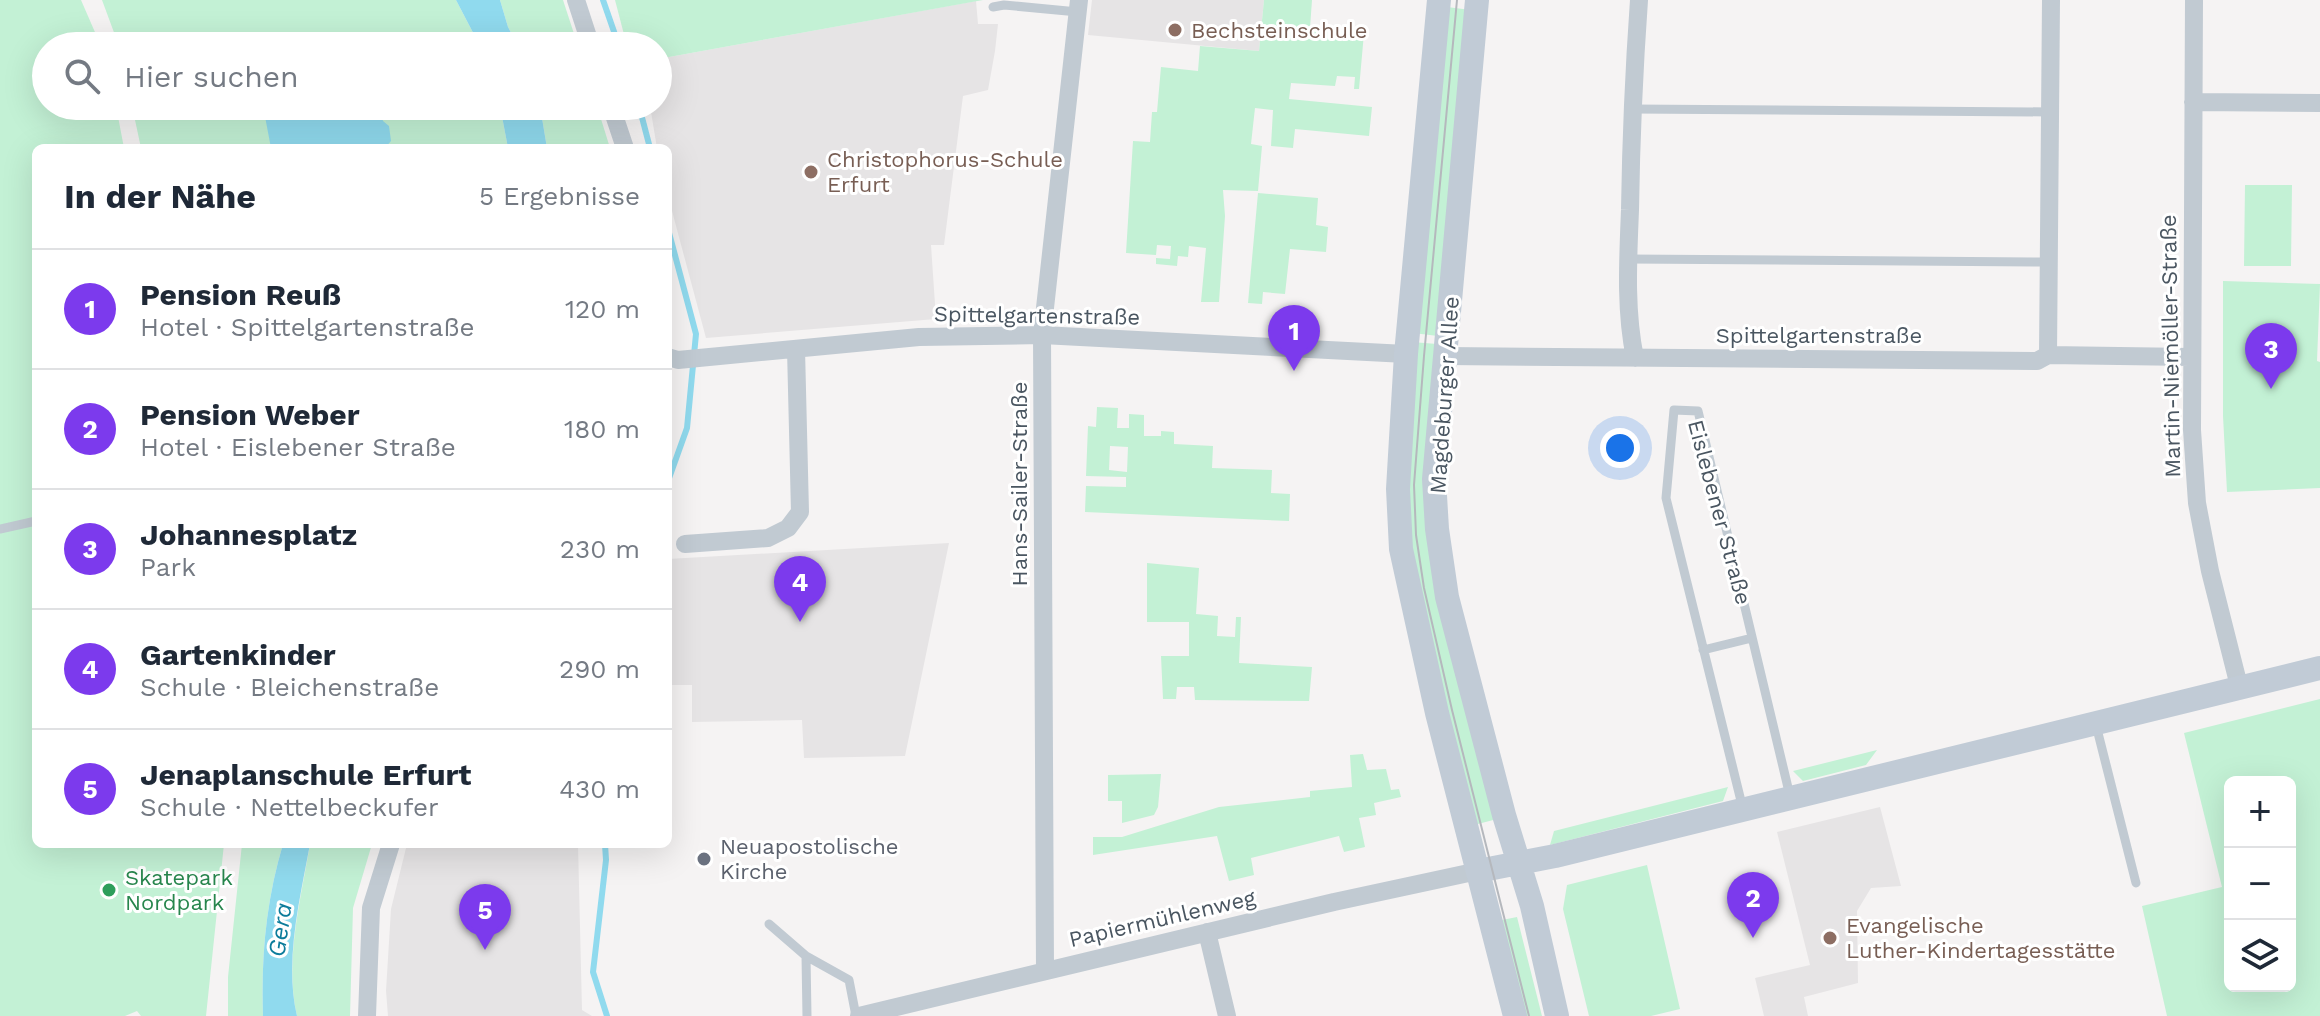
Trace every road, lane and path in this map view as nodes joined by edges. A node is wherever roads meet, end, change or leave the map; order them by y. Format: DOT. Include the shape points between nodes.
graph roads {
  1 [pos="576,0"];
  2 [pos="1439,0"];
  3 [pos="1477,0"];
  4 [pos="1639,0"];
  5 [pos="2051,0"];
  6 [pos="2194,0"];
  7 [pos="1078,6"];
  8 [pos="993,7"];
  9 [pos="586,32"];
  10 [pos="2193,102"];
  11 [pos="2320,103"];
  12 [pos="1632,109"];
  13 [pos="2051,112"];
  14 [pos="616,120"];
  15 [pos="624,144"];
  16 [pos="1628,259"];
  17 [pos="2049,262"];
  18 [pos="1042,335"];
  19 [pos="796,349"];
  20 [pos="1406,354"];
  21 [pos="2048,355"];
  22 [pos="1446,356"];
  23 [pos="2190,357"];
  24 [pos="673,358"];
  25 [pos="1635,358"];
  26 [pos="32,522"];
  27 [pos="0,529"];
  28 [pos="685,544"];
  29 [pos="1752,638"];
  30 [pos="1703,650"];
  31 [pos="2320,668"];
  32 [pos="2239,686"];
  33 [pos="2095,722"];
  34 [pos="1791,798"];
  35 [pos="1743,809"];
  36 [pos="390,848"];
  37 [pos="1519,863"];
  38 [pos="1478,871"];
  39 [pos="2136,883"];
  40 [pos="769,924"];
  41 [pos="1207,932"];
  42 [pos="806,956"];
  43 [pos="1045,971"];
  44 [pos="926,1008"];
  45 [pos="367,1016"];
  46 [pos="807,1016"];
  47 [pos="857,1016"];
  48 [pos="1227,1016"];
  49 [pos="1515,1016"];
  50 [pos="1557,1016"];
  1 -- 9 [label="street"];
  2 -- 20 [label="main road, Magdeburger Allee"];
  3 -- 22 [label="main road, Magdeburger Allee"];
  4 -- 12 [label="street"];
  5 -- 13 [label="street"];
  6 -- 10 [label="street, Martin-Niemöller-Straße"];
  7 -- 8 [label="lane"];
  7 -- 18 [label="street, Hans-Sailer-Straße"];
  10 -- 11 [label="street"];
  10 -- 23 [label="street, Martin-Niemöller-Straße"];
  12 -- 13 [label="lane"];
  12 -- 16 [label="street"];
  13 -- 17 [label="street"];
  14 -- 15 [label="street"];
  16 -- 17 [label="lane"];
  16 -- 25 [label="street"];
  17 -- 21 [label="street"];
  18 -- 19 [label="street, Spittelgartenstraße" via="919,337"];
  18 -- 20 [label="street, Spittelgartenstraße"];
  18 -- 43 [label="street, Hans-Sailer-Straße"];
  19 -- 24 [label="street, Spittelgartenstraße"];
  19 -- 28 [label="street" via="800,512 788,528 768,538"];
  20 -- 38 [label="main road, Magdeburger Allee" via="1398,489 1401,549"];
  21 -- 23 [label="street, Spittelgartenstraße"];
  21 -- 25 [label="street, Spittelgartenstraße" via="2037,361"];
  22 -- 25 [label="street, Spittelgartenstraße"];
  22 -- 37 [label="main road, Magdeburger Allee" via="1434,479 1442,576"];
  23 -- 32 [label="street, Martin-Niemöller-Straße" via="2197,503"];
  26 -- 27 [label="lane"];
  29 -- 30 [label="lane"];
  29 -- 30 [label="lane, Eislebener Straße" via="1698,411 1674,410 1666,498"];
  29 -- 34 [label="lane, Eislebener Straße"];
  30 -- 35 [label="lane, Eislebener Straße"];
  31 -- 32 [label="main road"];
  32 -- 33 [label="main road"];
  33 -- 34 [label="main road"];
  33 -- 39 [label="lane"];
  34 -- 35 [label="main road"];
  35 -- 37 [label="main road"];
  36 -- 45 [label="street" via="371,908"];
  37 -- 38 [label="main road"];
  37 -- 50 [label="main road, Magdeburger Allee"];
  38 -- 41 [label="street, Papiermühlenweg"];
  38 -- 49 [label="main road, Magdeburger Allee"];
  40 -- 42 [label="lane, Papiermühlenweg"];
  41 -- 43 [label="street, Papiermühlenweg"];
  41 -- 48 [label="street"];
  42 -- 46 [label="lane"];
  42 -- 47 [label="lane, Papiermühlenweg" via="849,980"];
  43 -- 44 [label="street, Papiermühlenweg"];
  44 -- 47 [label="street, Papiermühlenweg"];
}
